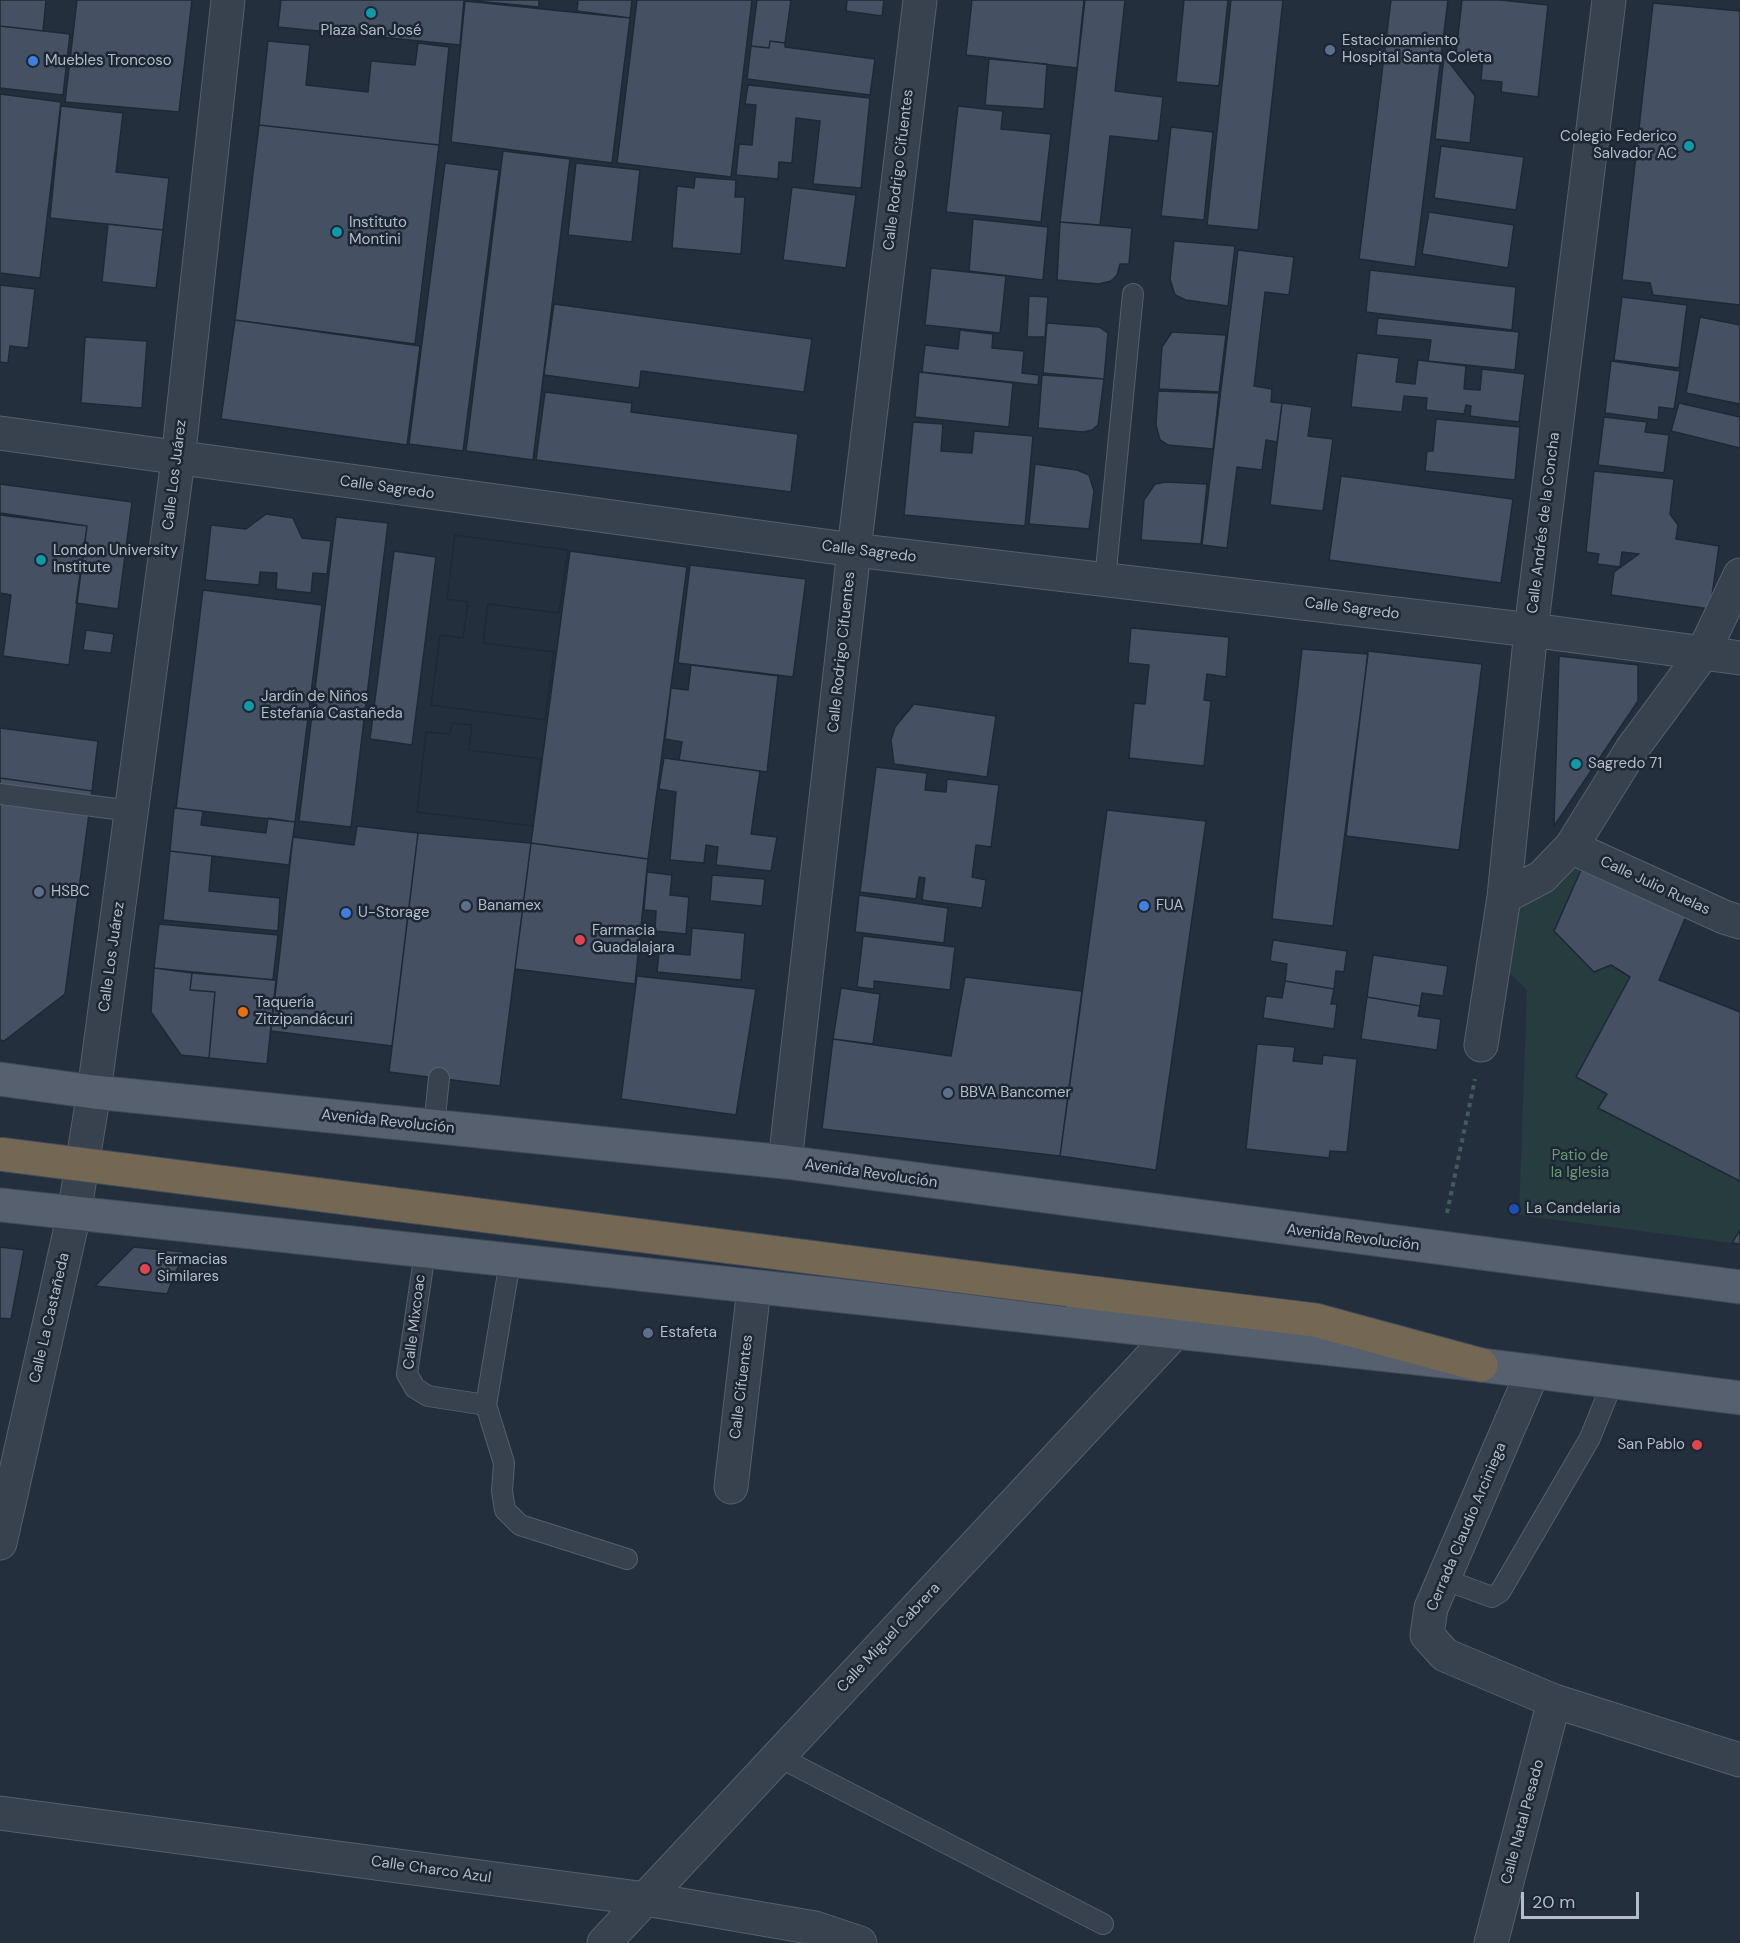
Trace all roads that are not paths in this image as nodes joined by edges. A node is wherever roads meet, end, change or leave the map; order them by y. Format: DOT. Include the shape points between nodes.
graph roads {
  1 [pos="228,0"];
  2 [pos="920,0"];
  3 [pos="1609,0"];
  4 [pos="1133,294"];
  5 [pos="0,434"];
  6 [pos="178,460"];
  7 [pos="854,550"];
  8 [pos="1740,575"];
  9 [pos="1106,580"];
  10 [pos="1531,630"];
  11 [pos="1703,653"];
  12 [pos="1740,658"];
  13 [pos="0,794"];
  14 [pos="132,812"];
  15 [pos="1571,847"];
  16 [pos="1504,897"];
  17 [pos="1740,922"];
  18 [pos="1482,1045"];
  19 [pos="439,1078"];
  20 [pos="0,1079"];
  21 [pos="94,1092"];
  22 [pos="434,1126"];
  23 [pos="0,1154"];
  24 [pos="785,1162"];
  25 [pos="0,1205"];
  26 [pos="74,1214"];
  27 [pos="425,1252"];
  28 [pos="510,1261"];
  29 [pos="1740,1287"];
  30 [pos="754,1288"];
  31 [pos="1174,1333"];
  32 [pos="1480,1365"];
  33 [pos="1533,1371"];
  34 [pos="1613,1381"];
  35 [pos="1740,1398"];
  36 [pos="486,1405"];
  37 [pos="730,1487"];
  38 [pos="0,1544"];
  39 [pos="627,1559"];
  40 [pos="1443,1579"];
  41 [pos="1554,1701"];
  42 [pos="778,1757"];
  43 [pos="1740,1760"];
  44 [pos="0,1813"];
  45 [pos="646,1899"];
  46 [pos="1103,1924"];
  47 [pos="604,1943"];
  48 [pos="860,1943"];
  49 [pos="1491,1943"];
  1 -- 6 [label="street, Calle Los Juárez"];
  2 -- 7 [label="street, Calle Rodrigo Cifuentes"];
  3 -- 10 [label="street, Calle Andrés de la Concha"];
  4 -- 9 [label="lane"];
  5 -- 6 [label="street, Calle Sagredo"];
  6 -- 7 [label="street, Calle Sagredo"];
  6 -- 14 [label="street, Calle Los Juárez"];
  7 -- 9 [label="street, Calle Sagredo"];
  7 -- 24 [label="street, Calle Rodrigo Cifuentes"];
  8 -- 11 [label="street"];
  9 -- 10 [label="street, Calle Sagredo"];
  10 -- 11 [label="street, Calle Sagredo"];
  10 -- 16 [label="street, Calle Andrés de la Concha"];
  11 -- 12 [label="street, Calle Sagredo"];
  11 -- 15 [label="street" via="1632,749"];
  13 -- 14 [label="lane"];
  14 -- 21 [label="street, Calle Los Juárez"];
  15 -- 16 [label="street" via="1542,877"];
  15 -- 17 [label="street, Calle Julio Ruelas"];
  16 -- 18 [label="street, Calle Andrés de la Concha"];
  19 -- 22 [label="lane"];
  20 -- 21 [label="main road, Avenida Revolución"];
  21 -- 22 [label="main road, Avenida Revolución"];
  21 -- 26 [label="street, Calle La Castañeda"];
  22 -- 24 [label="main road, Avenida Revolución"];
  23 -- 32 [label="highway, bridge" via="1315,1320"];
  24 -- 29 [label="main road, Avenida Revolución"];
  25 -- 26 [label="main road"];
  26 -- 27 [label="main road"];
  26 -- 38 [label="street, Calle La Castañeda"];
  27 -- 28 [label="main road"];
  27 -- 36 [label="lane, Calle Mixcoac" via="407,1374 415,1388 428,1396"];
  28 -- 30 [label="main road"];
  28 -- 36 [label="lane"];
  30 -- 31 [label="main road"];
  30 -- 37 [label="street, Calle Cifuentes"];
  31 -- 32 [label="main road"];
  31 -- 42 [label="street, Calle Miguel Cabrera"];
  32 -- 33 [label="main road"];
  33 -- 34 [label="main road"];
  33 -- 40 [label="street, Cerrada Claudio Arciniega"];
  34 -- 35 [label="main road"];
  34 -- 40 [label="lane" via="1590,1438 1500,1592 1492,1598"];
  36 -- 39 [label="lane" via="504,1463 505,1510 520,1525"];
  40 -- 41 [label="street, Cerrada Claudio Arciniega" via="1431,1608 1427,1635 1445,1655"];
  41 -- 43 [label="street, Cerrada Claudio Arciniega"];
  41 -- 49 [label="street, Calle Natal Pesado"];
  42 -- 45 [label="street, Calle Miguel Cabrera"];
  42 -- 46 [label="lane"];
  44 -- 45 [label="street, Calle Charco Azul"];
  45 -- 47 [label="street, Calle Miguel Cabrera"];
  45 -- 48 [label="street, Calle Charco Azul" via="815,1928"];
}
